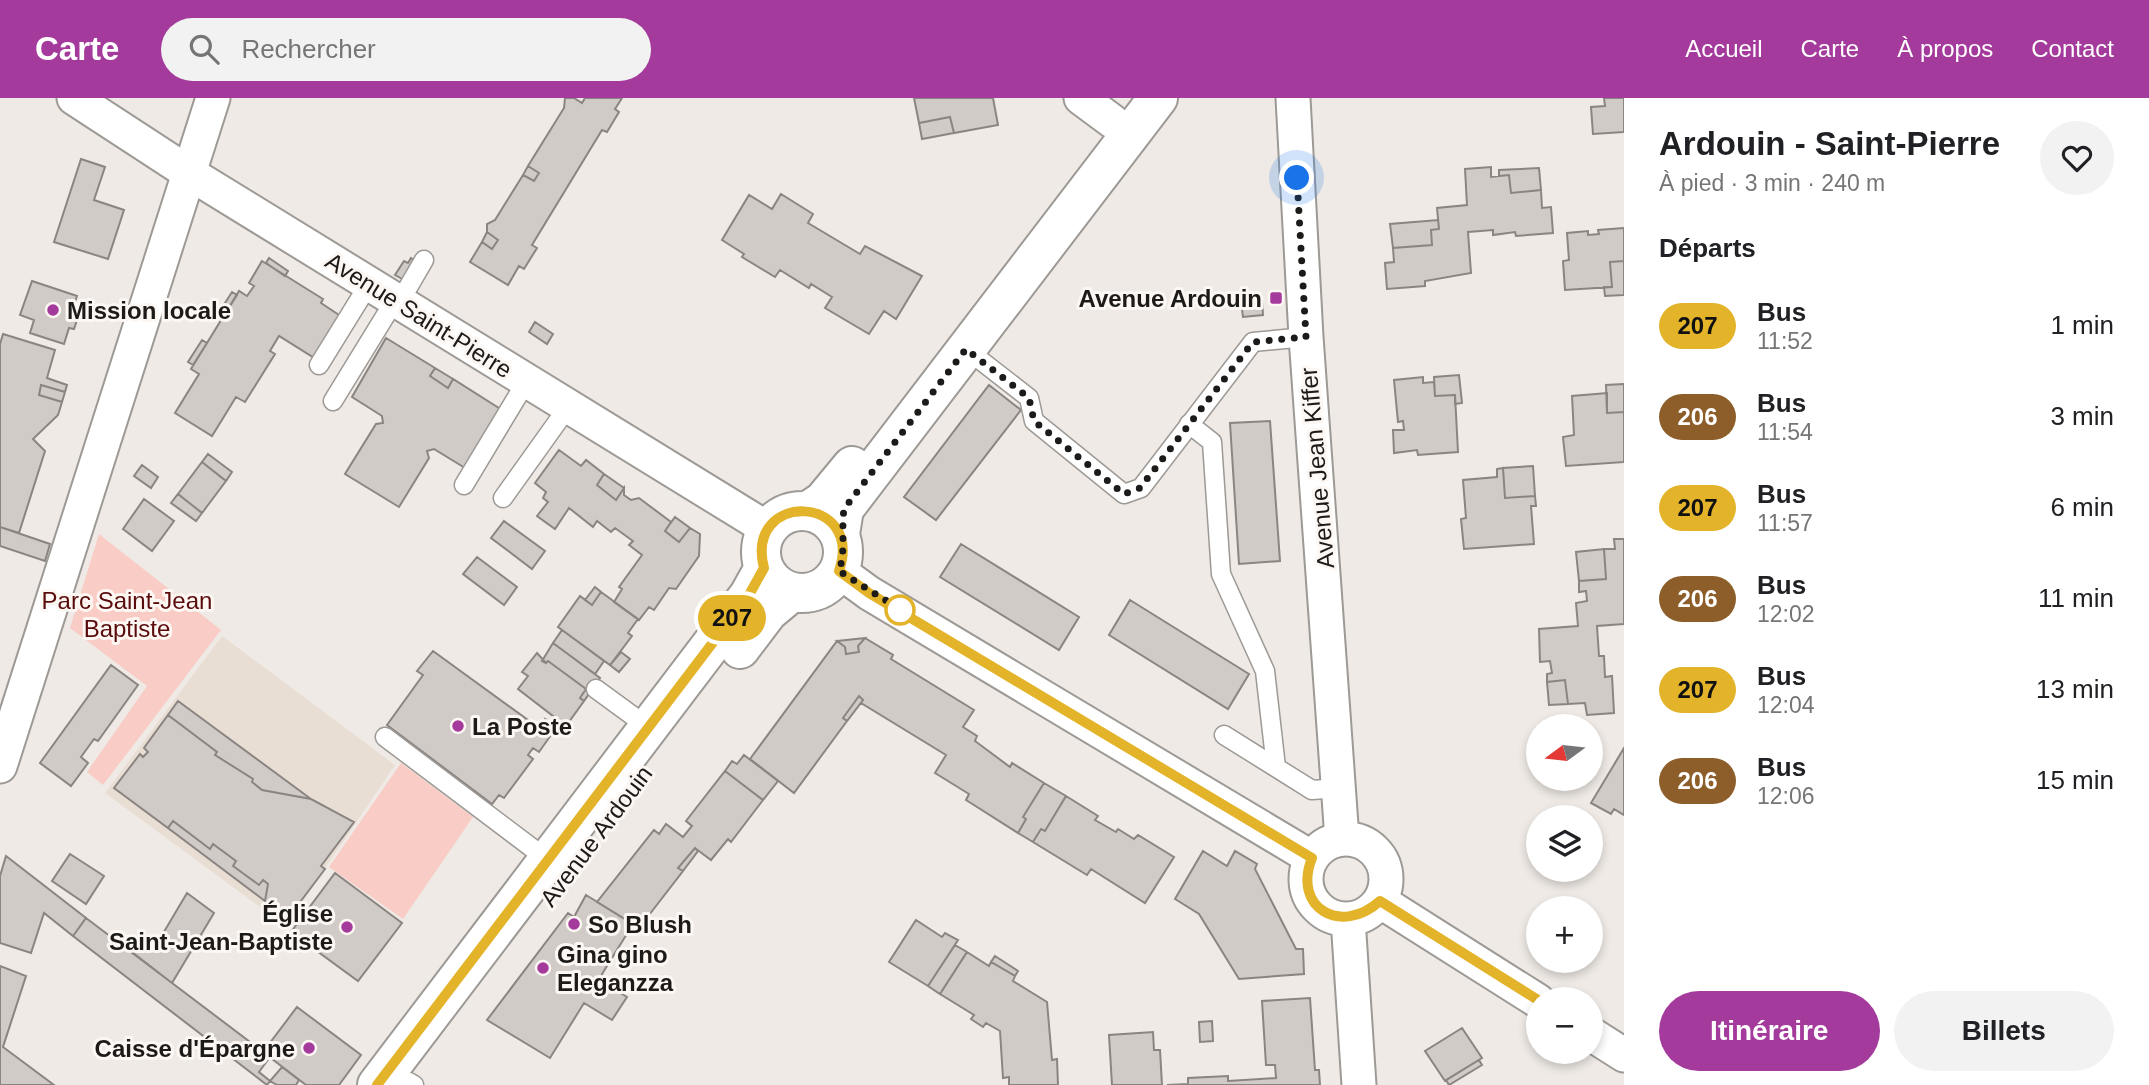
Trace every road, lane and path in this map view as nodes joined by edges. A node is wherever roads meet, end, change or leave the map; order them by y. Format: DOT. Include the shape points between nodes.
graph roads {
  1 [pos="74,98"];
  2 [pos="213,98"];
  3 [pos="1081,98"];
  4 [pos="1158,98"];
  5 [pos="1293,98"];
  6 [pos="1121,110"];
  7 [pos="189,173"];
  8 [pos="425,260"];
  9 [pos="388,296"];
  10 [pos="1306,337"];
  11 [pos="966,349"];
  12 [pos="320,365"];
  13 [pos="526,382"];
  14 [pos="333,401"];
  15 [pos="568,407"];
  16 [pos="1189,424"];
  17 [pos="464,485"];
  18 [pos="503,498"];
  19 [pos="808,511"];
  20 [pos="768,529"];
  21 [pos="839,552"];
  22 [pos="778,580"];
  23 [pos="596,689"];
  24 [pos="649,727"];
  25 [pos="1224,735"];
  26 [pos="385,737"];
  27 [pos="0,766"];
  28 [pos="1276,767"];
  29 [pos="1339,788"];
  30 [pos="1342,839"];
  31 [pos="1312,858"];
  32 [pos="548,860"];
  33 [pos="1380,901"];
  34 [pos="1349,919"];
  35 [pos="1526,992"];
  36 [pos="1603,1042"];
  37 [pos="1624,1055"];
  38 [pos="402,1084"];
  39 [pos="1359,1085"];
  1 -- 7 [label="street, Avenue Saint-Pierre"];
  2 -- 7 [label="street"];
  3 -- 6 [label="street"];
  4 -- 11 [label="street"];
  5 -- 10 [label="street, Avenue Jean Kiffer"];
  6 -- 19 [label="street" via="836,486"];
  7 -- 9 [label="street, Avenue Saint-Pierre"];
  7 -- 27 [label="street"];
  8 -- 9 [label="lane"];
  9 -- 12 [label="lane"];
  9 -- 13 [label="street, Avenue Saint-Pierre"];
  9 -- 14 [label="lane"];
  10 -- 16 [label="lane" via="1253,342"];
  10 -- 29 [label="street, Avenue Jean Kiffer"];
  11 -- 16 [label="lane" via="1029,398 1034,421 1124,494 1140,488"];
  11 -- 21 [label="street" via="844,509"];
  13 -- 15 [label="street, Avenue Saint-Pierre"];
  13 -- 17 [label="lane"];
  15 -- 18 [label="lane"];
  15 -- 20 [label="street, Avenue Saint-Pierre"];
  16 -- 28 [label="lane" via="1212,442 1221,574 1265,671"];
  19 -- 20 [label="street" via="786,514"];
  19 -- 21 [label="street" via="821,515"];
  20 -- 22 [label="street" via="761,555"];
  21 -- 22 [label="street" via="819,590"];
  21 -- 31 [label="street" via="869,593"];
  22 -- 24 [label="street, Avenue Ardouin" via="749,595"];
  22 -- 38 [label="street, Avenue Ardouin" via="768,612"];
  23 -- 24 [label="lane"];
  24 -- 32 [label="street, Avenue Ardouin"];
  25 -- 28 [label="lane"];
  26 -- 32 [label="lane"];
  28 -- 29 [label="lane" via="1311,790"];
  29 -- 30 [label="street, Avenue Jean Kiffer"];
  30 -- 31 [label="street" via="1322,846"];
  30 -- 33 [label="street" via="1370,846 1382,861 1386,878"];
  31 -- 34 [label="street" via="1307,883 1313,900 1324,912"];
  32 -- 38 [label="street, Avenue Ardouin"];
  33 -- 34 [label="street" via="1367,913"];
  33 -- 35 [label="street"];
  34 -- 39 [label="street"];
  36 -- 37 [label="street"];
}
